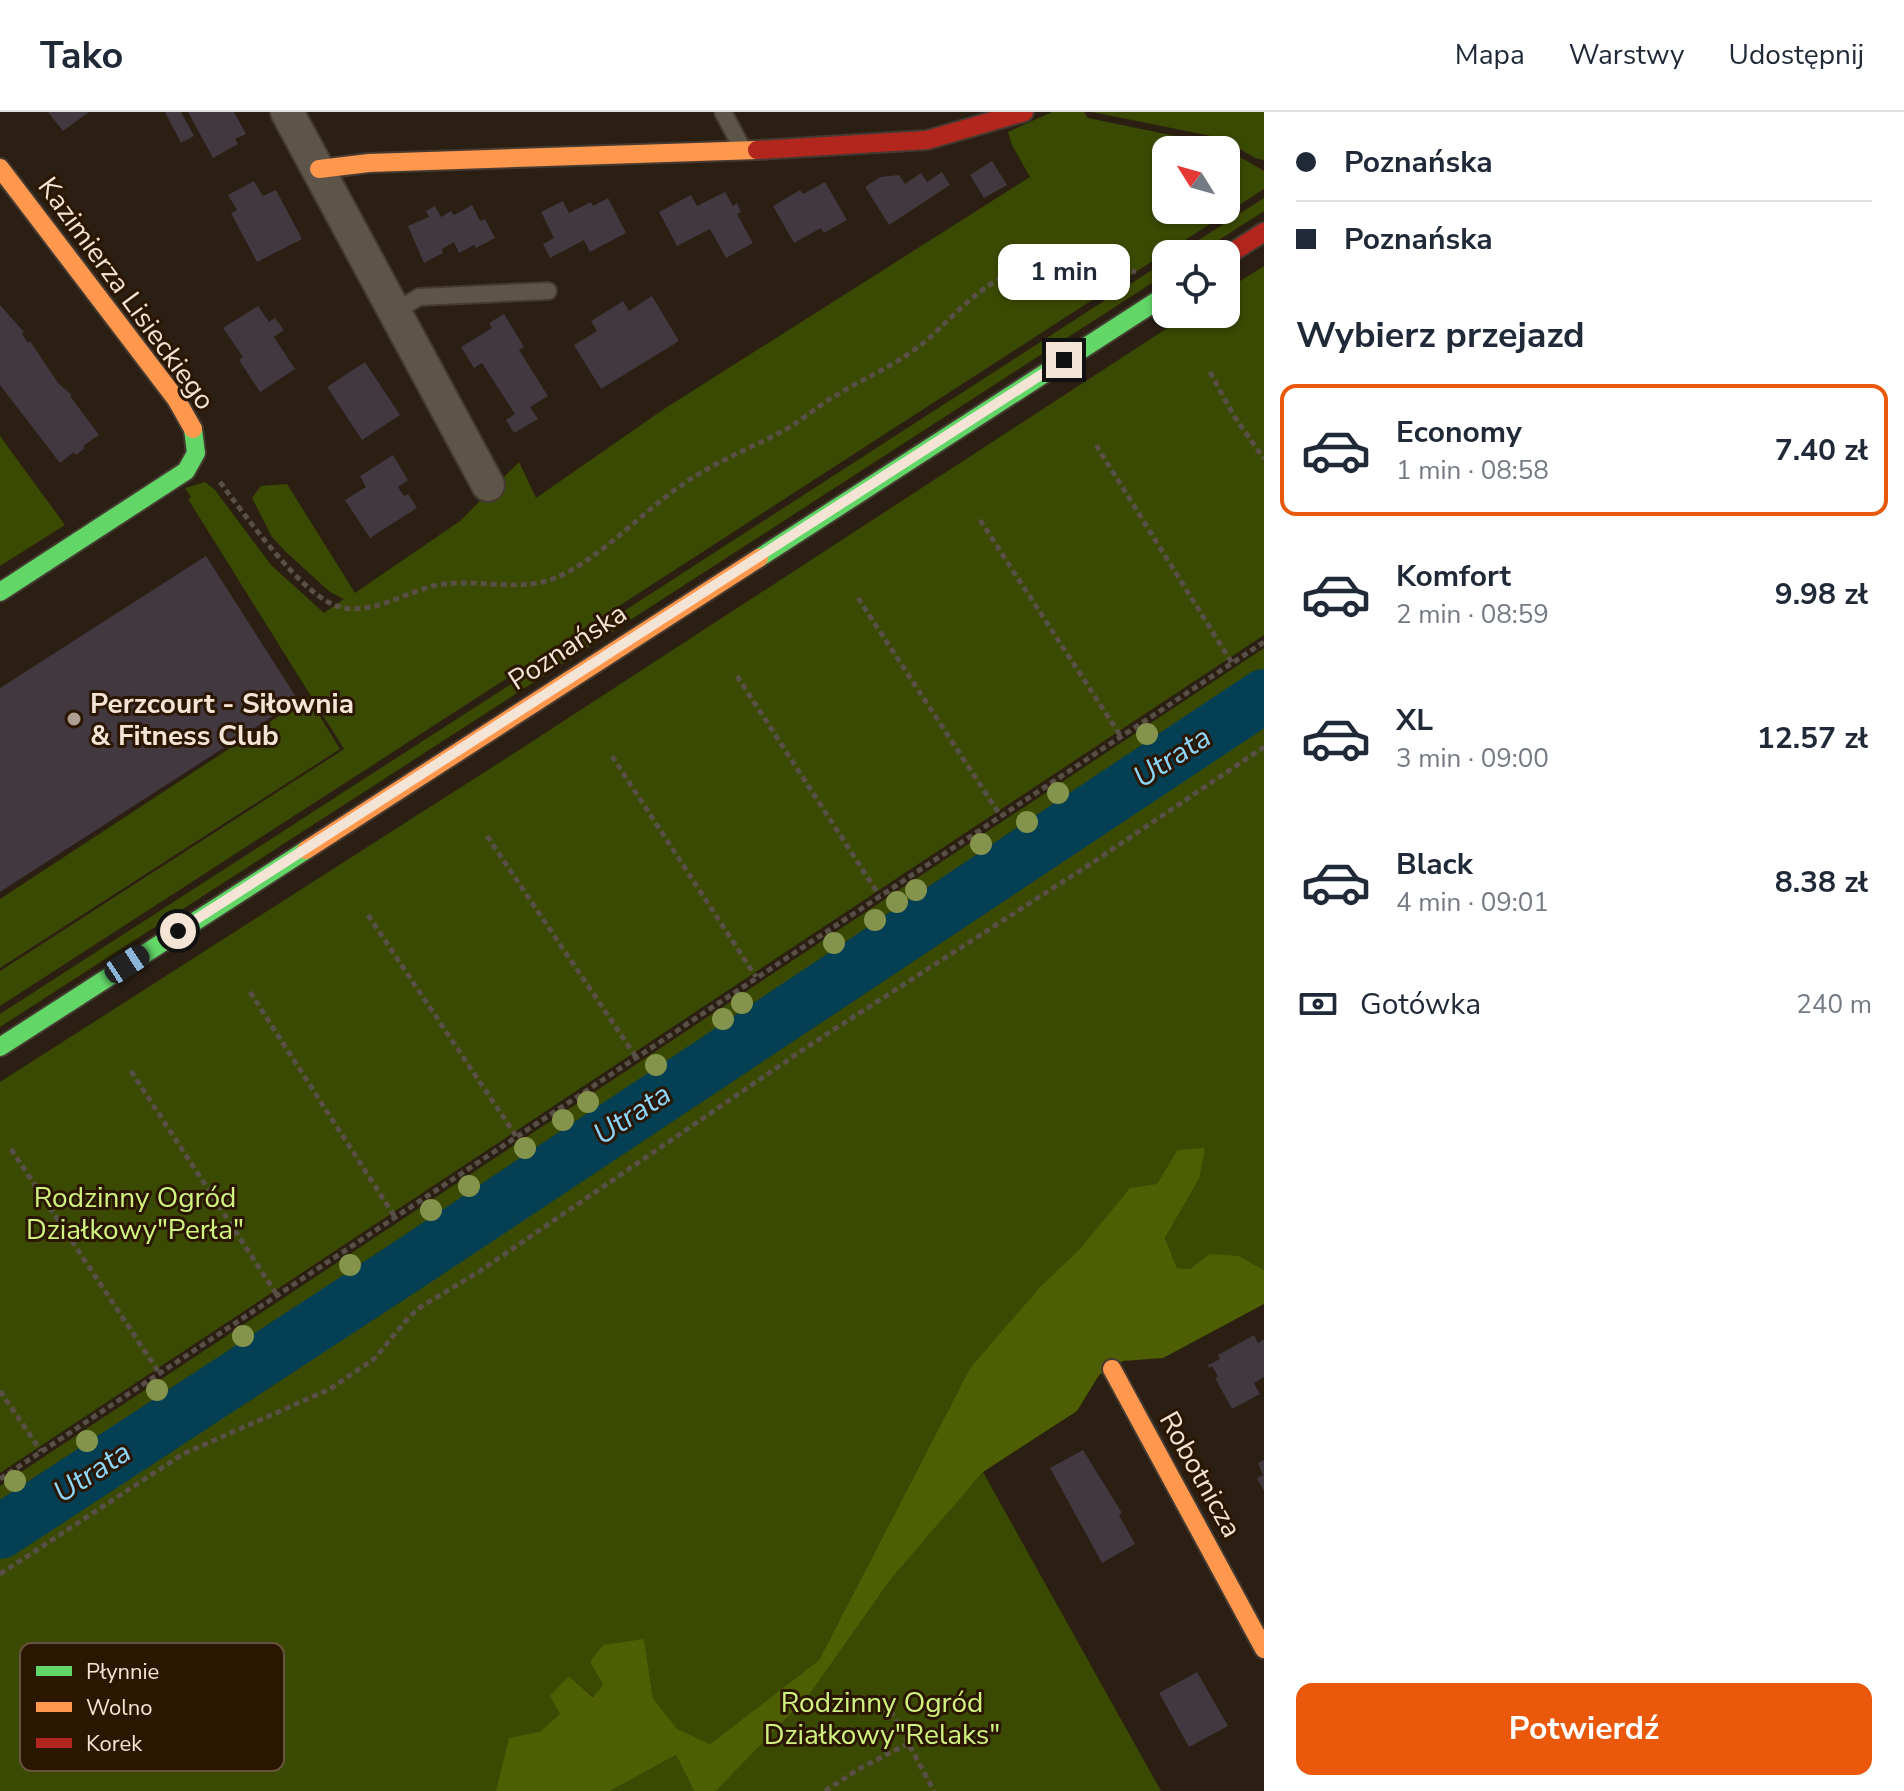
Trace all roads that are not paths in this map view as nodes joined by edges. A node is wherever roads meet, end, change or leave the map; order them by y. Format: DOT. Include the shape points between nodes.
graph roads {
  1 [pos="287,112"];
  2 [pos="723,112"];
  3 [pos="1024,112"];
  4 [pos="743,151"];
  5 [pos="0,168"];
  6 [pos="319,169"];
  7 [pos="1264,232"];
  8 [pos="1240,247"];
  9 [pos="548,291"];
  10 [pos="1152,304"];
  11 [pos="396,311"];
  12 [pos="488,485"];
  13 [pos="0,592"];
  14 [pos="0,1047"];
  15 [pos="1112,1369"];
  16 [pos="1264,1649"];
  1 -- 6 [label="street"];
  2 -- 4 [label="lane"];
  3 -- 4 [label="street" via="927,140"];
  4 -- 6 [label="street"];
  5 -- 13 [label="street, Kazimierza Lisieckiego" via="181,407 197,440 196,459 186,471"];
  6 -- 11 [label="street"];
  7 -- 8 [label="street"];
  9 -- 11 [label="lane" via="419,297"];
  10 -- 14 [label="street, Poznańska"];
  11 -- 12 [label="street"];
  15 -- 16 [label="street, Robotnicza"];
}
